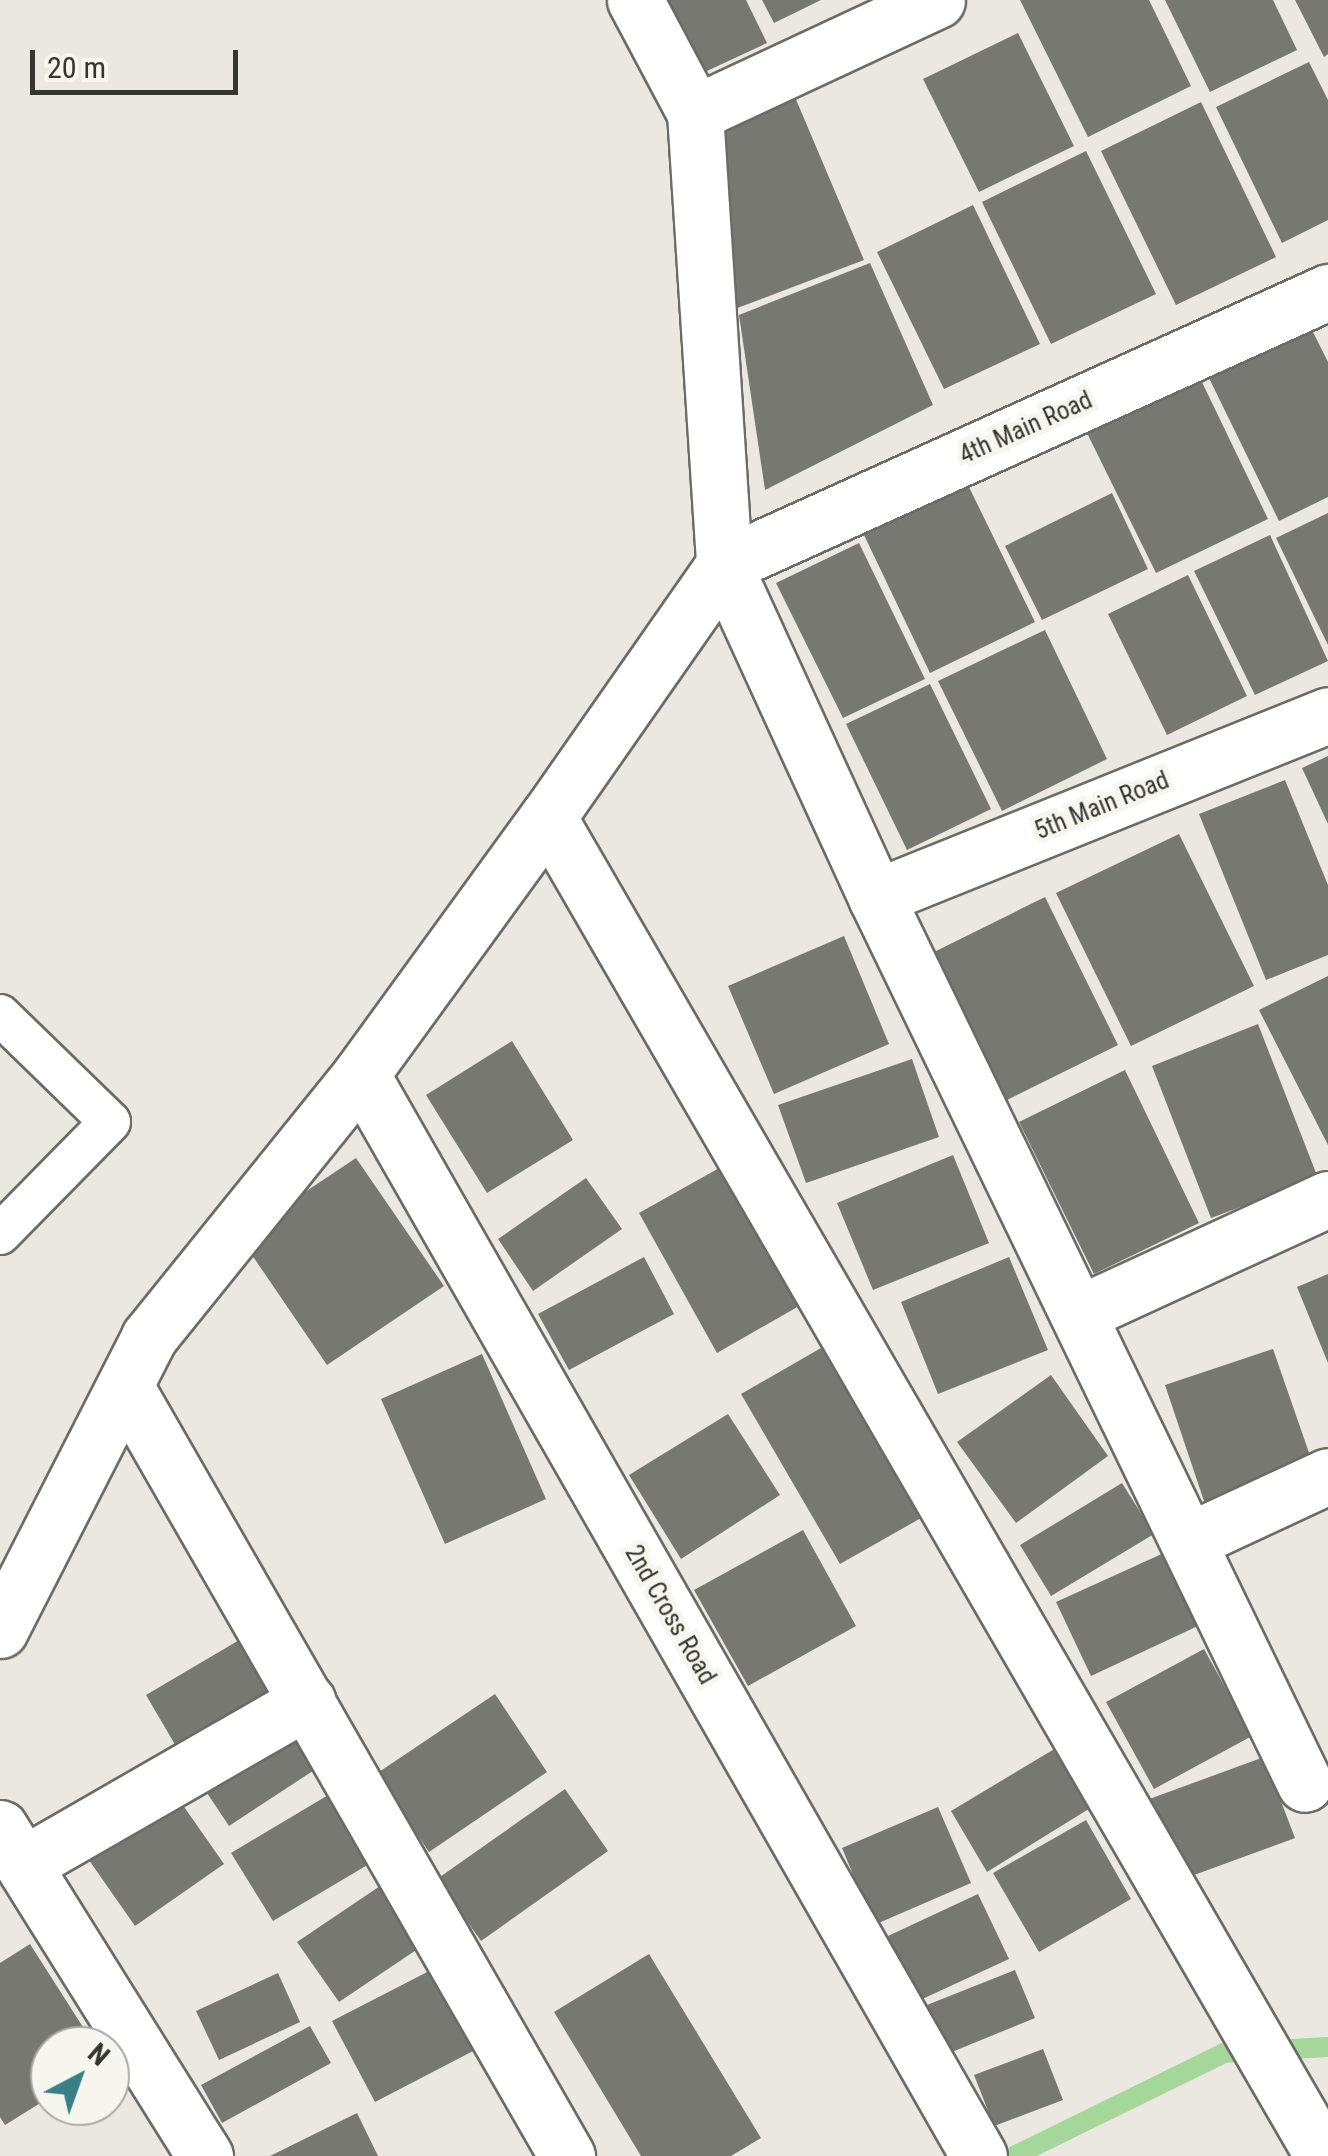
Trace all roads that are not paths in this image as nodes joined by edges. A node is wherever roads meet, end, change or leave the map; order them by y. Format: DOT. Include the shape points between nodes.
graph roads {
  1 [pos="635,0"];
  2 [pos="937,0"];
  3 [pos="695,113"];
  4 [pos="1328,292"];
  5 [pos="724,564"];
  6 [pos="1328,716"];
  7 [pos="548,817"];
  8 [pos="876,897"];
  9 [pos="0,1015"];
  10 [pos="361,1074"];
  11 [pos="1328,1199"];
  12 [pos="0,1234"];
  13 [pos="1078,1314"];
  14 [pos="126,1386"];
  15 [pos="1328,1476"];
  16 [pos="1188,1541"];
  17 [pos="0,1630"];
  18 [pos="307,1701"];
  19 [pos="1305,1784"];
  20 [pos="12,1846"];
  21 [pos="975,2148"];
  22 [pos="204,2156"];
  23 [pos="567,2156"];
  24 [pos="1323,2156"];
  1 -- 3 [label="street"];
  2 -- 3 [label="street"];
  3 -- 5 [label="street"];
  4 -- 5 [label="street, 4th Main Road"];
  5 -- 7 [label="street"];
  5 -- 8 [label="street"];
  6 -- 8 [label="street, 5th Main Road"];
  7 -- 10 [label="street"];
  7 -- 24 [label="street"];
  8 -- 13 [label="street"];
  9 -- 12 [label="lane" via="110,1122"];
  10 -- 14 [label="street" via="149,1336"];
  10 -- 21 [label="street, 2nd Cross Road"];
  11 -- 13 [label="street"];
  13 -- 16 [label="street"];
  14 -- 17 [label="street"];
  14 -- 18 [label="street"];
  15 -- 16 [label="street"];
  16 -- 19 [label="street"];
  18 -- 20 [label="street"];
  18 -- 23 [label="street"];
  20 -- 22 [label="street"];
}
